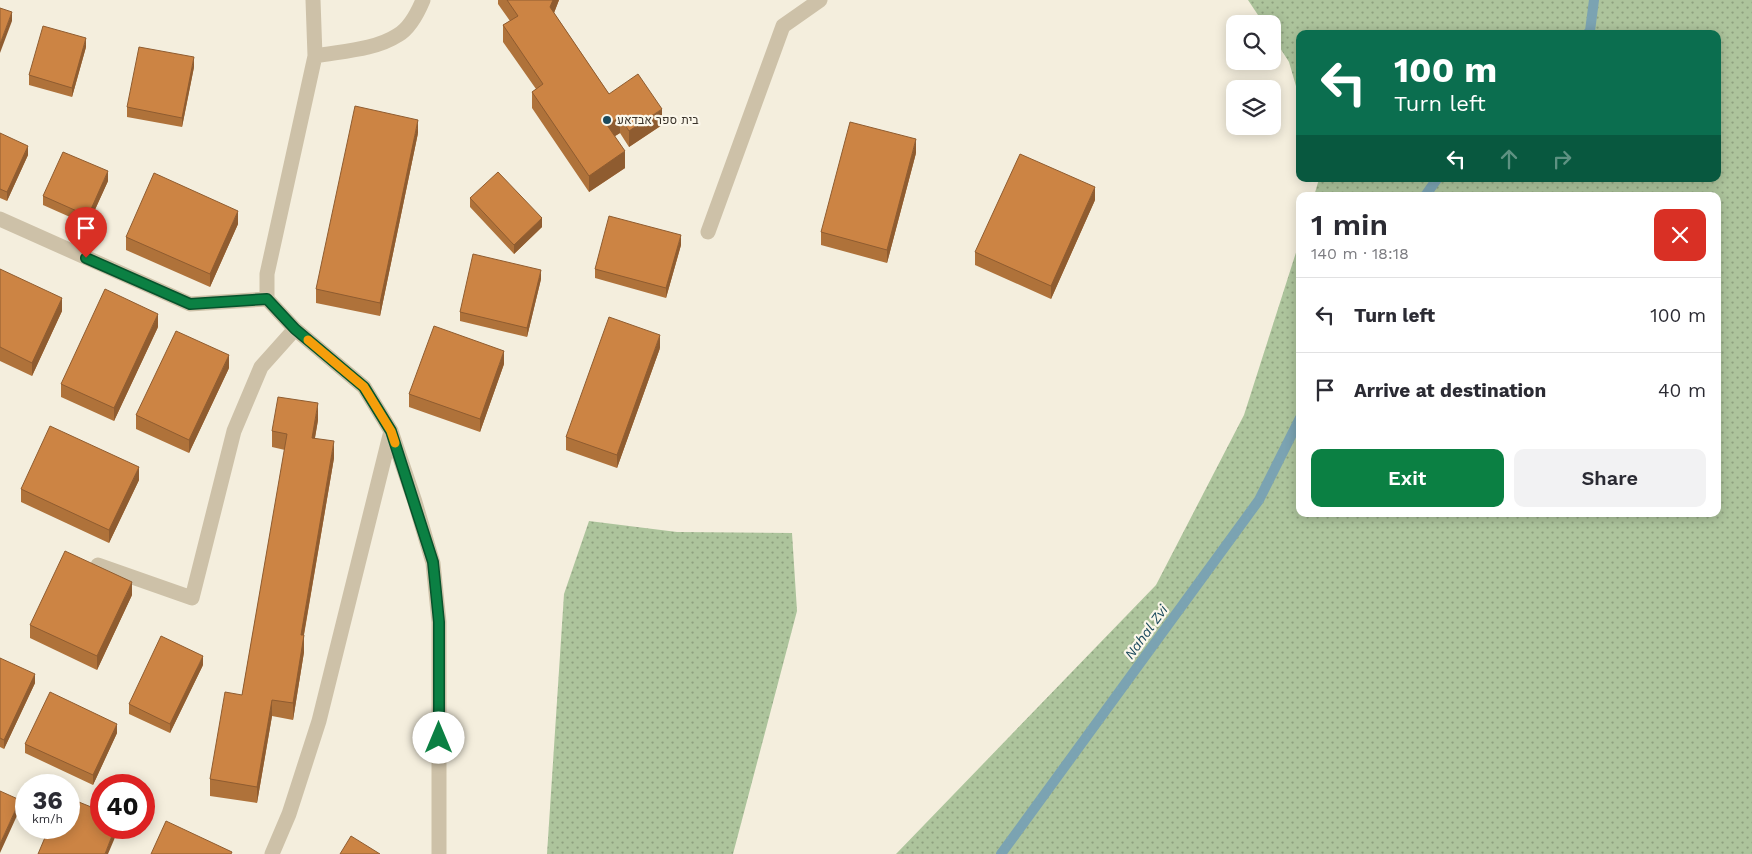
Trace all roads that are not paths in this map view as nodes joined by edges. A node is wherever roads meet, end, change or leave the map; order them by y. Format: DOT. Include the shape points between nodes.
graph roads {
  1 [pos="313,0"];
  2 [pos="423,0"];
  3 [pos="820,0"];
  4 [pos="315,56"];
  5 [pos="0,219"];
  6 [pos="708,232"];
  7 [pos="267,299"];
  8 [pos="295,329"];
  9 [pos="391,431"];
  10 [pos="98,566"];
  11 [pos="272,854"];
  12 [pos="439,854"];
  1 -- 4 [label="street"];
  2 -- 4 [label="street" via="416,16 400,34 380,44"];
  3 -- 6 [label="street" via="783,26"];
  4 -- 7 [label="street" via="267,274"];
  5 -- 7 [label="street" via="190,304"];
  7 -- 8 [label="street"];
  8 -- 9 [label="street" via="364,387"];
  8 -- 10 [label="street" via="261,367 234,431 192,598"];
  9 -- 11 [label="street" via="319,721 289,814"];
  9 -- 12 [label="street" via="433,562 439,622"];
}
